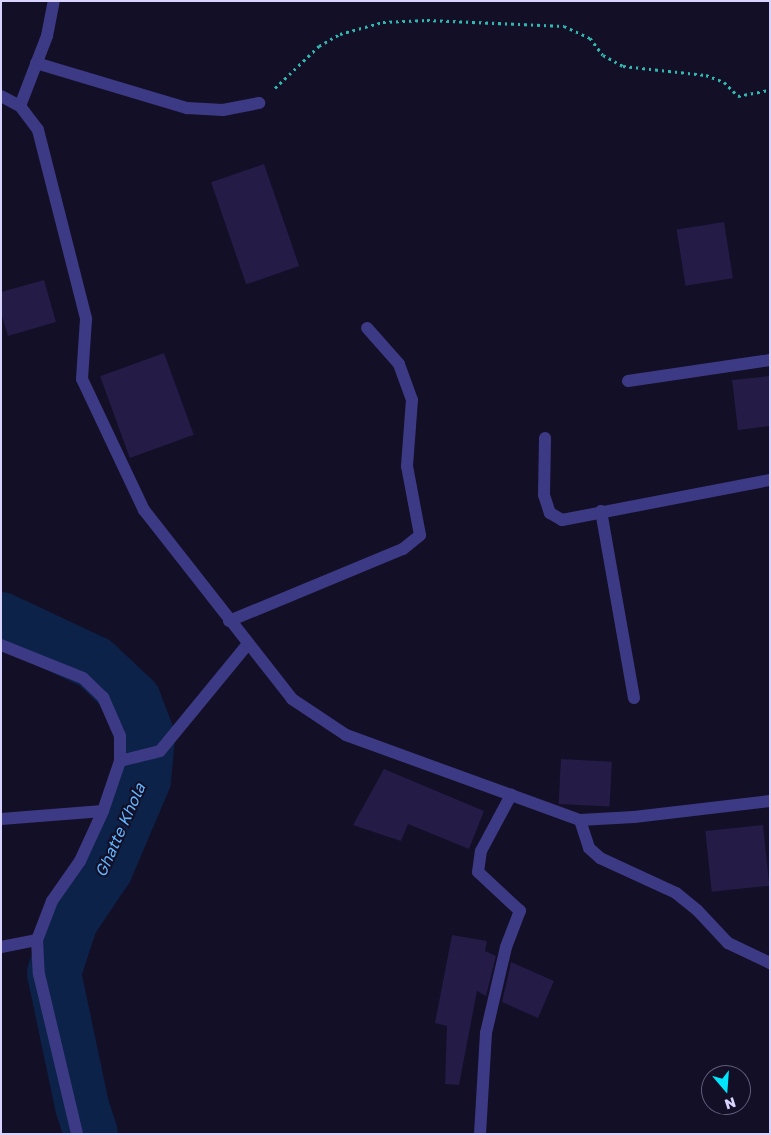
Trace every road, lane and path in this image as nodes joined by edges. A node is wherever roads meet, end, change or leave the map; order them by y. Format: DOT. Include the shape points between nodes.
graph roads {
  1 [pos="54,1"];
  2 [pos="36,63"];
  3 [pos="770,90"];
  4 [pos="1,96"];
  5 [pos="259,103"];
  6 [pos="20,106"];
  7 [pos="367,328"];
  8 [pos="770,360"];
  9 [pos="628,381"];
  10 [pos="545,438"];
  11 [pos="770,480"];
  12 [pos="601,511"];
  13 [pos="229,621"];
  14 [pos="1,645"];
  15 [pos="247,645"];
  16 [pos="634,698"];
  17 [pos="120,760"];
  18 [pos="511,794"];
  19 [pos="770,801"];
  20 [pos="103,812"];
  21 [pos="1,819"];
  22 [pos="580,820"];
  23 [pos="37,940"];
  24 [pos="1,947"];
  25 [pos="770,963"];
  26 [pos="77,1134"];
  27 [pos="480,1134"];
  1 -- 2 [label="street"];
  2 -- 5 [label="street" via="187,108 223,110"];
  2 -- 6 [label="street"];
  3 -- 5 [label="path" via="738,96 724,82 706,75 623,66 602,55 590,38 564,26 426,20 384,22 340,34 319,46"];
  4 -- 6 [label="street"];
  6 -- 13 [label="street" via="38,130 86,319 82,379 144,510"];
  7 -- 13 [label="street" via="399,364 412,400 406,466 420,535 403,549"];
  8 -- 9 [label="street"];
  10 -- 12 [label="street" via="544,495 550,513 562,520"];
  11 -- 12 [label="street"];
  12 -- 16 [label="street"];
  13 -- 15 [label="street"];
  14 -- 17 [label="street" via="83,678 103,697 120,736"];
  15 -- 17 [label="street" via="160,751"];
  15 -- 18 [label="street" via="292,700 346,735"];
  17 -- 20 [label="street"];
  18 -- 22 [label="street"];
  18 -- 27 [label="street" via="481,851 478,872 520,911 506,947 486,1033"];
  19 -- 22 [label="street"];
  20 -- 21 [label="street"];
  20 -- 23 [label="street" via="80,861 52,901"];
  22 -- 25 [label="street" via="589,848 600,858 676,893 728,943"];
  23 -- 24 [label="street"];
  23 -- 26 [label="street" via="39,974"];
}
